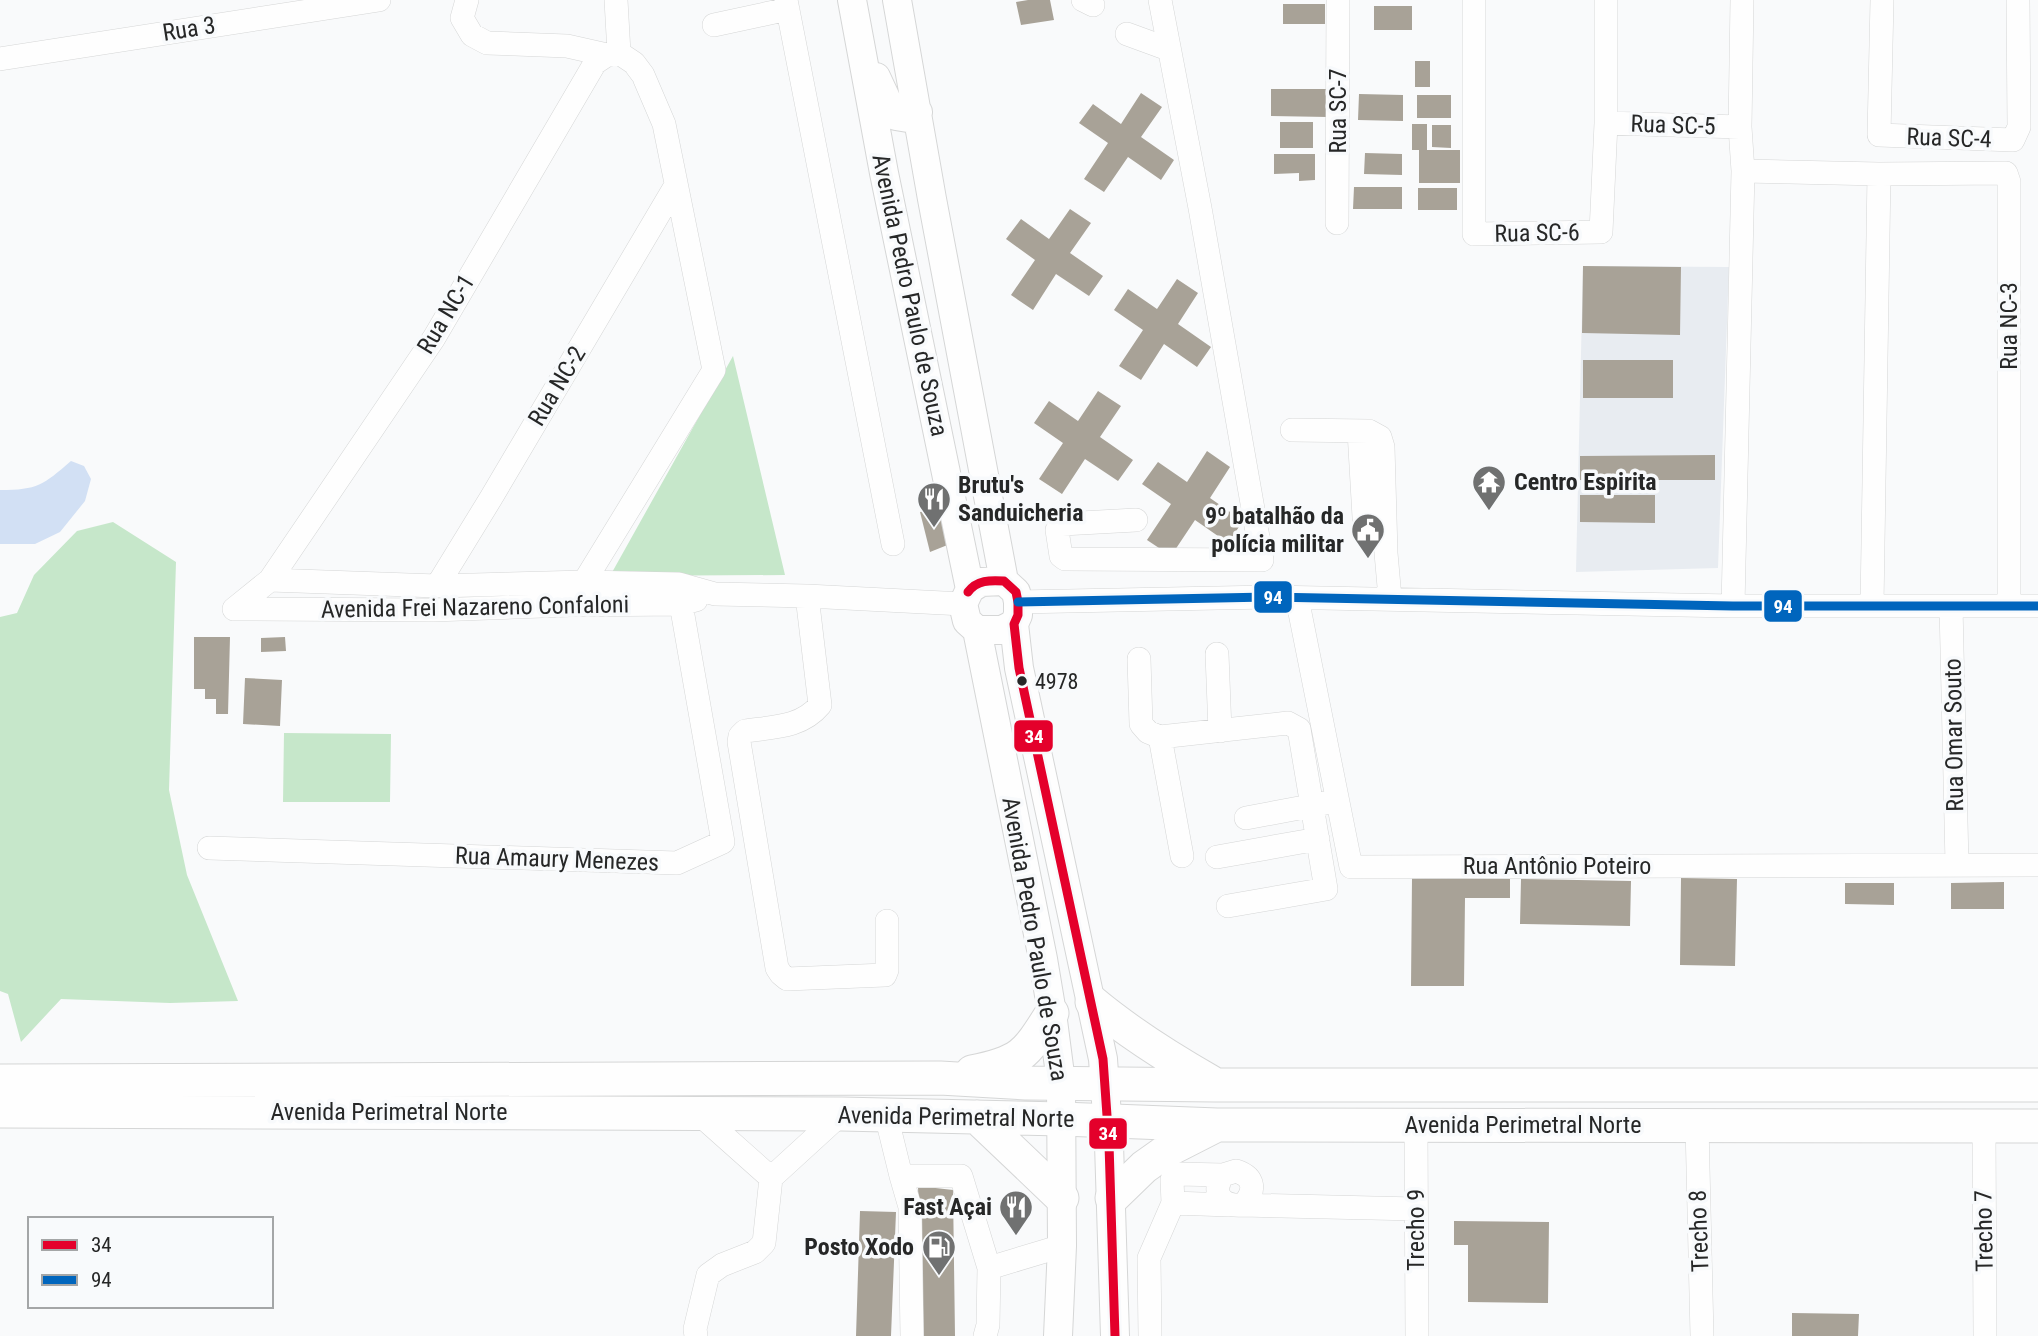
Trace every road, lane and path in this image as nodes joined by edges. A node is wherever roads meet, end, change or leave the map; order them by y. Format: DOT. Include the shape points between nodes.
graph roads {
  1 [pos="379,0"];
  2 [pos="467,0"];
  3 [pos="616,0"];
  4 [pos="852,0"];
  5 [pos="897,0"];
  6 [pos="1160,0"];
  7 [pos="1339,0"];
  8 [pos="1474,0"];
  9 [pos="1606,0"];
  10 [pos="1742,0"];
  11 [pos="1882,0"];
  12 [pos="2018,0"];
  13 [pos="787,5"];
  14 [pos="713,25"];
  15 [pos="1127,34"];
  16 [pos="1168,49"];
  17 [pos="861,50"];
  18 [pos="613,54"];
  19 [pos="0,59"];
  20 [pos="918,113"];
  21 [pos="1606,123"];
  22 [pos="1740,127"];
  23 [pos="1743,171"];
  24 [pos="884,173"];
  25 [pos="1879,174"];
  26 [pos="676,185"];
  27 [pos="933,199"];
  28 [pos="1337,223"];
  29 [pos="1292,430"];
  30 [pos="1136,520"];
  31 [pos="893,544"];
  32 [pos="1262,560"];
  33 [pos="270,580"];
  34 [pos="583,582"];
  35 [pos="437,586"];
  36 [pos="680,594"];
  37 [pos="807,596"];
  38 [pos="966,597"];
  39 [pos="1268,597"];
  40 [pos="1297,598"];
  41 [pos="1390,598"];
  42 [pos="1012,602"];
  43 [pos="1872,605"];
  44 [pos="570,606"];
  45 [pos="1733,606"];
  46 [pos="1951,606"];
  47 [pos="2009,606"];
  48 [pos="2038,606"];
  49 [pos="234,609"];
  50 [pos="977,630"];
  51 [pos="1217,654"];
  52 [pos="1139,659"];
  53 [pos="1220,731"];
  54 [pos="1160,737"];
  55 [pos="1339,800"];
  56 [pos="1312,806"];
  57 [pos="1246,818"];
  58 [pos="1318,839"];
  59 [pos="209,848"];
  60 [pos="1182,856"];
  61 [pos="1217,857"];
  62 [pos="1957,864"];
  63 [pos="2038,865"];
  64 [pos="1228,906"];
  65 [pos="887,921"];
  66 [pos="1092,1002"];
  67 [pos="1052,1013"];
  68 [pos="940,1078"];
  69 [pos="0,1081"];
  70 [pos="1061,1082"];
  71 [pos="1106,1083"];
  72 [pos="1216,1085"];
  73 [pos="2038,1085"];
  74 [pos="0,1111"];
  75 [pos="698,1114"];
  76 [pos="841,1114"];
  77 [pos="886,1115"];
  78 [pos="976,1116"];
  79 [pos="1062,1119"];
  80 [pos="1108,1120"];
  81 [pos="1416,1124"];
  82 [pos="1217,1125"];
  83 [pos="1697,1125"];
  84 [pos="1983,1126"];
  85 [pos="2038,1126"];
  86 [pos="901,1176"];
  87 [pos="771,1178"];
  88 [pos="1062,1198"];
  89 [pos="1112,1198"];
  90 [pos="1173,1203"];
  91 [pos="1236,1205"];
  92 [pos="1416,1209"];
  93 [pos="1062,1246"];
  94 [pos="989,1268"];
  95 [pos="993,1332"];
  96 [pos="695,1336"];
  97 [pos="912,1336"];
  98 [pos="1058,1336"];
  99 [pos="1115,1336"];
  100 [pos="1150,1336"];
  101 [pos="1417,1336"];
  102 [pos="1702,1336"];
  103 [pos="1985,1336"];
  1 -- 19 [label="street, Rua 3"];
  2 -- 18 [label="street" via="462,18 472,35 487,43 567,46"];
  3 -- 18 [label="street"];
  4 -- 17 [label="main road, Avenida Pedro Paulo de Souza"];
  5 -- 20 [label="main road, Avenida Pedro Paulo de Souza"];
  6 -- 16 [label="street"];
  7 -- 28 [label="street, Rua SC-7"];
  8 -- 21 [label="street, Rua SC-6" via="1474,234 1601,232"];
  9 -- 21 [label="street, Rua SC-6"];
  10 -- 22 [label="street, Rua SC-5"];
  11 -- 12 [label="street, Rua SC-4" via="1879,135 2013,140 2019,127"];
  13 -- 14 [label="street"];
  13 -- 31 [label="street"];
  15 -- 16 [label="street"];
  16 -- 32 [label="street"];
  17 -- 20 [label="main road" via="896,116 908,118"];
  17 -- 24 [label="main road, Avenida Pedro Paulo de Souza"];
  18 -- 26 [label="street" via="634,63 643,75 664,124"];
  18 -- 33 [label="street, Rua NC-1" via="595,63 434,338"];
  20 -- 27 [label="main road, Avenida Pedro Paulo de Souza"];
  21 -- 22 [label="street, Rua SC-5"];
  22 -- 23 [label="street"];
  23 -- 25 [label="street, Rua NC-3"];
  23 -- 45 [label="street"];
  24 -- 27 [label="main road" via="894,155 904,154 913,159 923,191"];
  24 -- 38 [label="main road, Avenida Pedro Paulo de Souza"];
  25 -- 43 [label="street"];
  25 -- 47 [label="street, Rua NC-3" via="2006,173 2009,182"];
  26 -- 34 [label="street" via="715,370"];
  26 -- 35 [label="street, Rua NC-2"];
  27 -- 42 [label="main road, Avenida Pedro Paulo de Souza"];
  29 -- 41 [label="street" via="1359,431 1364,517 1371,529 1385,532"];
  30 -- 32 [label="street" via="1062,524 1057,530 1062,556"];
  32 -- 39 [label="street"];
  33 -- 35 [label="street, Avenida Frei Nazareno Confaloni"];
  33 -- 49 [label="street, Rua NC-1"];
  34 -- 35 [label="street, Avenida Frei Nazareno Confaloni"];
  34 -- 36 [label="street, Avenida Frei Nazareno Confaloni"];
  34 -- 44 [label="street"];
  36 -- 37 [label="street, Avenida Frei Nazareno Confaloni"];
  36 -- 44 [label="street, Avenida Frei Nazareno Confaloni"];
  36 -- 59 [label="street, Rua Amaury Menezes" via="723,842 677,863"];
  37 -- 38 [label="street, Avenida Frei Nazareno Confaloni"];
  37 -- 65 [label="street" via="820,705 795,723 745,731 739,743 777,968 787,979 885,975"];
  38 -- 42 [label="main road" via="981,582"];
  38 -- 50 [label="main road" via="967,621"];
  39 -- 40 [label="street"];
  39 -- 42 [label="street"];
  40 -- 41 [label="street"];
  40 -- 55 [label="street, Rua Antônio Poteiro"];
  41 -- 45 [label="street"];
  42 -- 50 [label="main road" via="1002,629"];
  42 -- 66 [label="main road, Avenida Pedro Paulo de Souza" via="1019,668"];
  43 -- 45 [label="street"];
  43 -- 46 [label="street"];
  44 -- 49 [label="street, Avenida Frei Nazareno Confaloni"];
  46 -- 47 [label="street"];
  46 -- 62 [label="street, Rua Omar Souto"];
  47 -- 48 [label="street"];
  50 -- 67 [label="main road, Avenida Pedro Paulo de Souza"];
  51 -- 53 [label="street"];
  52 -- 54 [label="street" via="1141,724"];
  53 -- 54 [label="street"];
  53 -- 56 [label="street" via="1289,723 1299,730"];
  54 -- 60 [label="street"];
  55 -- 56 [label="street"];
  55 -- 62 [label="street, Rua Antônio Poteiro" via="1352,867"];
  56 -- 57 [label="street"];
  56 -- 58 [label="street"];
  58 -- 61 [label="street"];
  58 -- 64 [label="street" via="1326,889"];
  62 -- 63 [label="street, Rua Antônio Poteiro"];
  66 -- 71 [label="main road, Avenida Pedro Paulo de Souza"];
  66 -- 72 [label="highway" via="1163,1055"];
  67 -- 68 [label="highway" via="1029,1048 1016,1058 1000,1067"];
  67 -- 70 [label="main road, Avenida Pedro Paulo de Souza"];
  68 -- 69 [label="highway, Avenida Perimetral Norte"];
  68 -- 70 [label="highway, Avenida Perimetral Norte"];
  70 -- 71 [label="highway, Avenida Perimetral Norte"];
  70 -- 79 [label="main road, Avenida Pedro Paulo de Souza"];
  71 -- 72 [label="highway, Avenida Perimetral Norte"];
  71 -- 80 [label="main road, Avenida Pedro Paulo de Souza"];
  72 -- 73 [label="highway, Avenida Perimetral Norte"];
  74 -- 75 [label="highway, Avenida Perimetral Norte"];
  75 -- 76 [label="highway, Avenida Perimetral Norte"];
  75 -- 87 [label="street"];
  76 -- 77 [label="highway, Avenida Perimetral Norte"];
  76 -- 87 [label="street"];
  77 -- 78 [label="highway, Avenida Perimetral Norte"];
  77 -- 86 [label="street"];
  78 -- 79 [label="highway, Avenida Perimetral Norte"];
  78 -- 88 [label="highway"];
  79 -- 80 [label="highway, Avenida Perimetral Norte"];
  79 -- 88 [label="main road, Avenida Pedro Paulo de Souza"];
  80 -- 82 [label="highway, Avenida Perimetral Norte"];
  80 -- 89 [label="main road, Avenida Pedro Paulo de Souza"];
  81 -- 82 [label="highway, Avenida Perimetral Norte"];
  81 -- 83 [label="highway, Avenida Perimetral Norte"];
  81 -- 92 [label="street, Trecho 9"];
  82 -- 89 [label="highway" via="1168,1150"];
  83 -- 84 [label="highway, Avenida Perimetral Norte"];
  83 -- 102 [label="street, Trecho 8"];
  84 -- 85 [label="highway, Avenida Perimetral Norte"];
  84 -- 103 [label="street, Trecho 7"];
  86 -- 94 [label="street" via="961,1175"];
  86 -- 97 [label="street" via="910,1208"];
  87 -- 96 [label="street" via="764,1243 708,1275"];
  88 -- 93 [label="main road, Avenida Pedro Paulo de Souza"];
  89 -- 99 [label="main road, Avenida Pedro Paulo de Souza"];
  90 -- 91 [label="street"];
  90 -- 91 [label="street" via="1172,1180 1178,1174 1236,1171 1252,1185 1251,1194"];
  90 -- 100 [label="street" via="1149,1258"];
  91 -- 92 [label="street"];
  92 -- 101 [label="street, Trecho 9"];
  93 -- 94 [label="street"];
  93 -- 98 [label="main road, Avenida Pedro Paulo de Souza"];
  94 -- 95 [label="street"];
}
